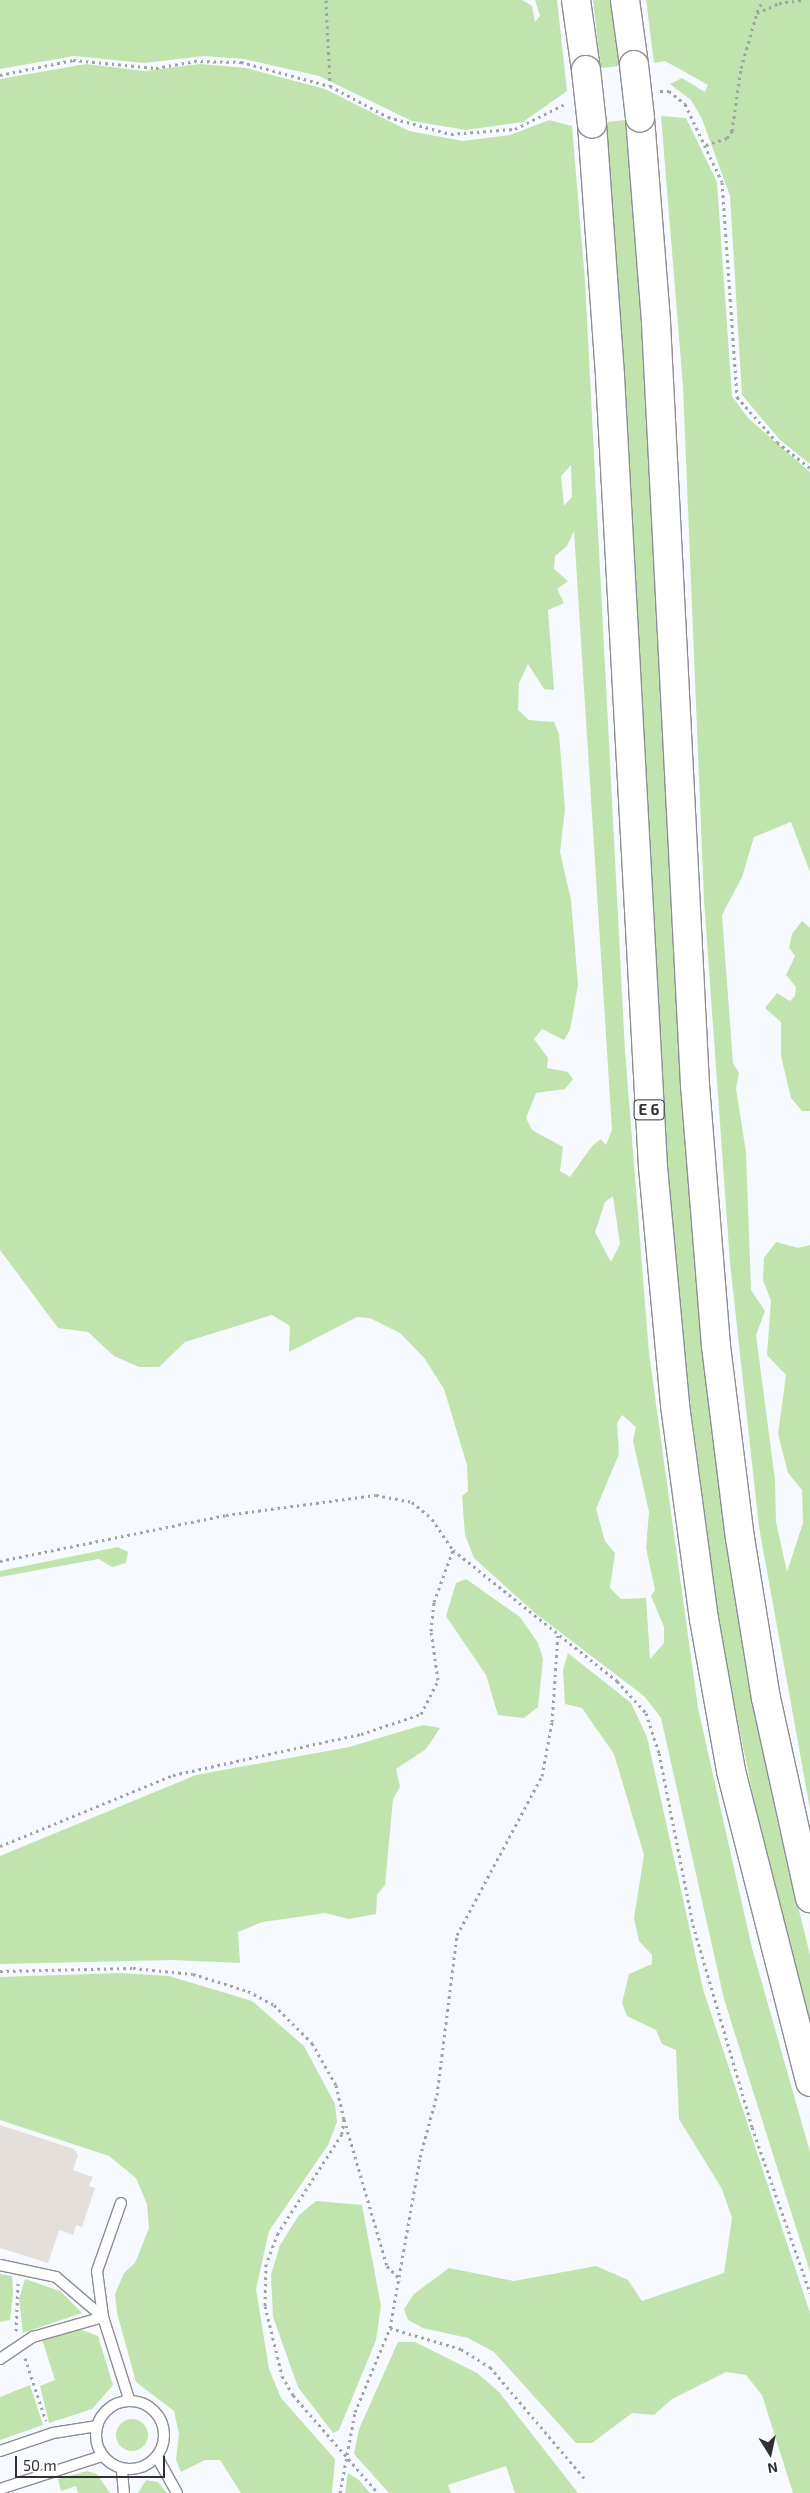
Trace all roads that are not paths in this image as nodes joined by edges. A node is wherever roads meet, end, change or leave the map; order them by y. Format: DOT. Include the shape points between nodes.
graph roads {
  1 [pos="576,0"];
  2 [pos="625,0"];
  3 [pos="810,1898"];
  4 [pos="810,2082"];
  5 [pos="121,2203"];
  6 [pos="0,2265"];
  7 [pos="103,2317"];
  8 [pos="0,2359"];
  9 [pos="129,2398"];
  10 [pos="98,2426"];
  11 [pos="0,2450"];
  12 [pos="102,2456"];
  13 [pos="157,2458"];
  14 [pos="122,2470"];
  15 [pos="0,2489"];
  16 [pos="124,2493"];
  17 [pos="177,2493"];
  1 -- 4 [label="highway, E 6, bridge" via="592,124 610,376 653,1167 674,1405 704,1619 732,1771"];
  2 -- 3 [label="highway, bridge" via="640,118 656,323 695,1076 716,1346 740,1538 765,1689"];
  5 -- 7 [label="lane" via="97,2270"];
  6 -- 7 [label="lane" via="56,2277"];
  7 -- 8 [label="lane" via="33,2337"];
  7 -- 9 [label="lane"];
  9 -- 10 [label="lane" via="109,2410"];
  9 -- 13 [label="lane" via="143,2403 163,2420 164,2434"];
  10 -- 11 [label="lane" via="53,2433"];
  10 -- 12 [label="lane" via="96,2442"];
  12 -- 14 [label="lane"];
  12 -- 15 [label="lane"];
  13 -- 14 [label="lane"];
  13 -- 17 [label="lane"];
  14 -- 16 [label="lane"];
}
